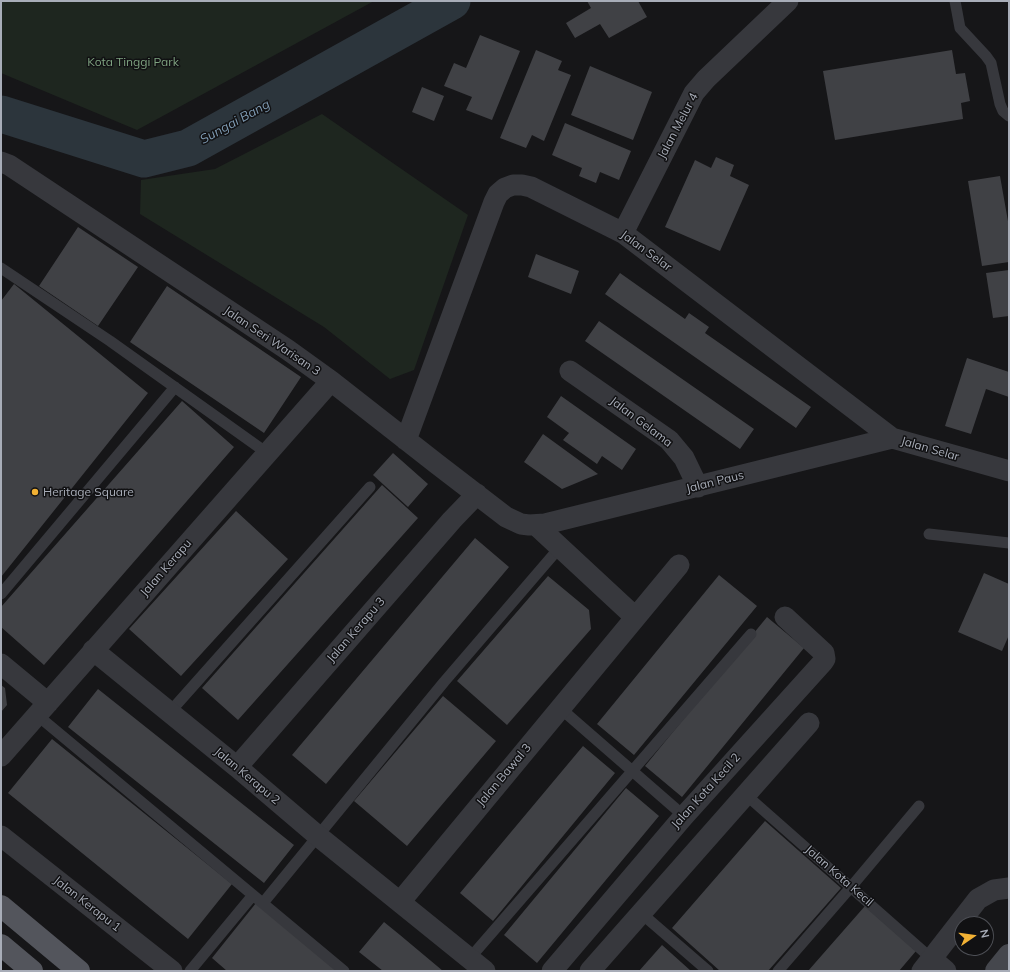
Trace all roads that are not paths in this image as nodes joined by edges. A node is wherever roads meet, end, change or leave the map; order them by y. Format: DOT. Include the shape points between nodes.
graph roads {
  1 [pos="788,1"];
  2 [pos="955,1"];
  3 [pos="1009,116"];
  4 [pos="1,162"];
  5 [pos="623,233"];
  6 [pos="3,272"];
  7 [pos="570,371"];
  8 [pos="331,381"];
  9 [pos="175,387"];
  10 [pos="892,438"];
  11 [pos="406,440"];
  12 [pos="267,452"];
  13 [pos="1009,471"];
  14 [pos="370,487"];
  15 [pos="698,487"];
  16 [pos="477,494"];
  17 [pos="537,526"];
  18 [pos="929,534"];
  19 [pos="1009,543"];
  20 [pos="560,548"];
  21 [pos="679,564"];
  22 [pos="1,594"];
  23 [pos="635,617"];
  24 [pos="785,617"];
  25 [pos="751,634"];
  26 [pos="93,650"];
  27 [pos="1,664"];
  28 [pos="560,708"];
  29 [pos="43,709"];
  30 [pos="169,713"];
  31 [pos="809,723"];
  32 [pos="1,756"];
  33 [pos="237,768"];
  34 [pos="632,771"];
  35 [pos="745,794"];
  36 [pos="919,806"];
  37 [pos="684,816"];
  38 [pos="1,836"];
  39 [pos="318,836"];
  40 [pos="851,887"];
  41 [pos="1009,888"];
  42 [pos="253,895"];
  43 [pos="400,902"];
  44 [pos="263,903"];
  45 [pos="641,913"];
  46 [pos="4,915"];
  47 [pos="1,945"];
  48 [pos="1009,955"];
  49 [pos="478,965"];
  50 [pos="933,967"];
  51 [pos="32,971"];
  52 [pos="79,971"];
  53 [pos="172,971"];
  54 [pos="190,971"];
  55 [pos="344,971"];
  56 [pos="552,971"];
  57 [pos="590,971"];
  58 [pos="708,971"];
  59 [pos="778,971"];
  60 [pos="996,971"];
  1 -- 5 [label="street, Jalan Melur 4" via="694,93"];
  2 -- 3 [label="lane" via="960,28 991,63 1000,104"];
  4 -- 8 [label="street, Jalan Seri Warisan 3" via="288,350"];
  5 -- 10 [label="street, Jalan Selar"];
  5 -- 11 [label="street, Jalan Selar" via="531,187 513,185 498,194"];
  6 -- 9 [label="lane" via="110,341"];
  7 -- 15 [label="street, Jalan Gelama" via="669,440 684,458"];
  8 -- 11 [label="street, Jalan Seri Warisan 3"];
  8 -- 12 [label="street, Jalan Kerapu"];
  9 -- 12 [label="lane"];
  9 -- 22 [label="lane"];
  10 -- 13 [label="street, Jalan Selar"];
  10 -- 15 [label="street, Jalan Paus"];
  11 -- 16 [label="street, Jalan Seri Warisan 3"];
  12 -- 26 [label="street, Jalan Kerapu"];
  14 -- 30 [label="lane"];
  15 -- 17 [label="street, Jalan Paus"];
  16 -- 17 [label="street, Jalan Seri Warisan 3" via="513,521"];
  16 -- 33 [label="street, Jalan Kerapu 3"];
  17 -- 20 [label="street"];
  18 -- 19 [label="lane"];
  20 -- 23 [label="street"];
  20 -- 39 [label="lane" via="444,682"];
  21 -- 23 [label="street, Jalan Bawal 3"];
  23 -- 28 [label="street, Jalan Bawal 3"];
  24 -- 37 [label="street, Jalan Kota Kecil 2" via="824,653 825,659"];
  25 -- 34 [label="lane"];
  26 -- 29 [label="street, Jalan Kerapu"];
  26 -- 30 [label="street, Jalan Kerapu 2"];
  27 -- 29 [label="street"];
  28 -- 34 [label="lane"];
  28 -- 43 [label="street, Jalan Bawal 3"];
  29 -- 32 [label="street, Jalan Kerapu"];
  29 -- 42 [label="lane"];
  30 -- 33 [label="street, Jalan Kerapu 2"];
  31 -- 35 [label="street"];
  33 -- 39 [label="street, Jalan Kerapu 2"];
  34 -- 37 [label="lane"];
  34 -- 49 [label="lane"];
  35 -- 40 [label="lane, Jalan Kota Kecil"];
  35 -- 45 [label="street"];
  36 -- 40 [label="lane"];
  37 -- 56 [label="street, Jalan Kota Kecil 2"];
  38 -- 53 [label="street, Jalan Kerapu 1"];
  39 -- 43 [label="street, Jalan Kerapu 2"];
  39 -- 44 [label="lane"];
  40 -- 50 [label="lane, Jalan Kota Kecil"];
  40 -- 59 [label="lane"];
  41 -- 50 [label="street" via="994,890 978,899"];
  42 -- 44 [label="lane"];
  42 -- 54 [label="lane"];
  43 -- 49 [label="street"];
  44 -- 55 [label="lane"];
  45 -- 57 [label="street"];
  45 -- 58 [label="lane"];
  46 -- 52 [label="main road"];
  47 -- 51 [label="main road"];
  48 -- 60 [label="street"];
}
